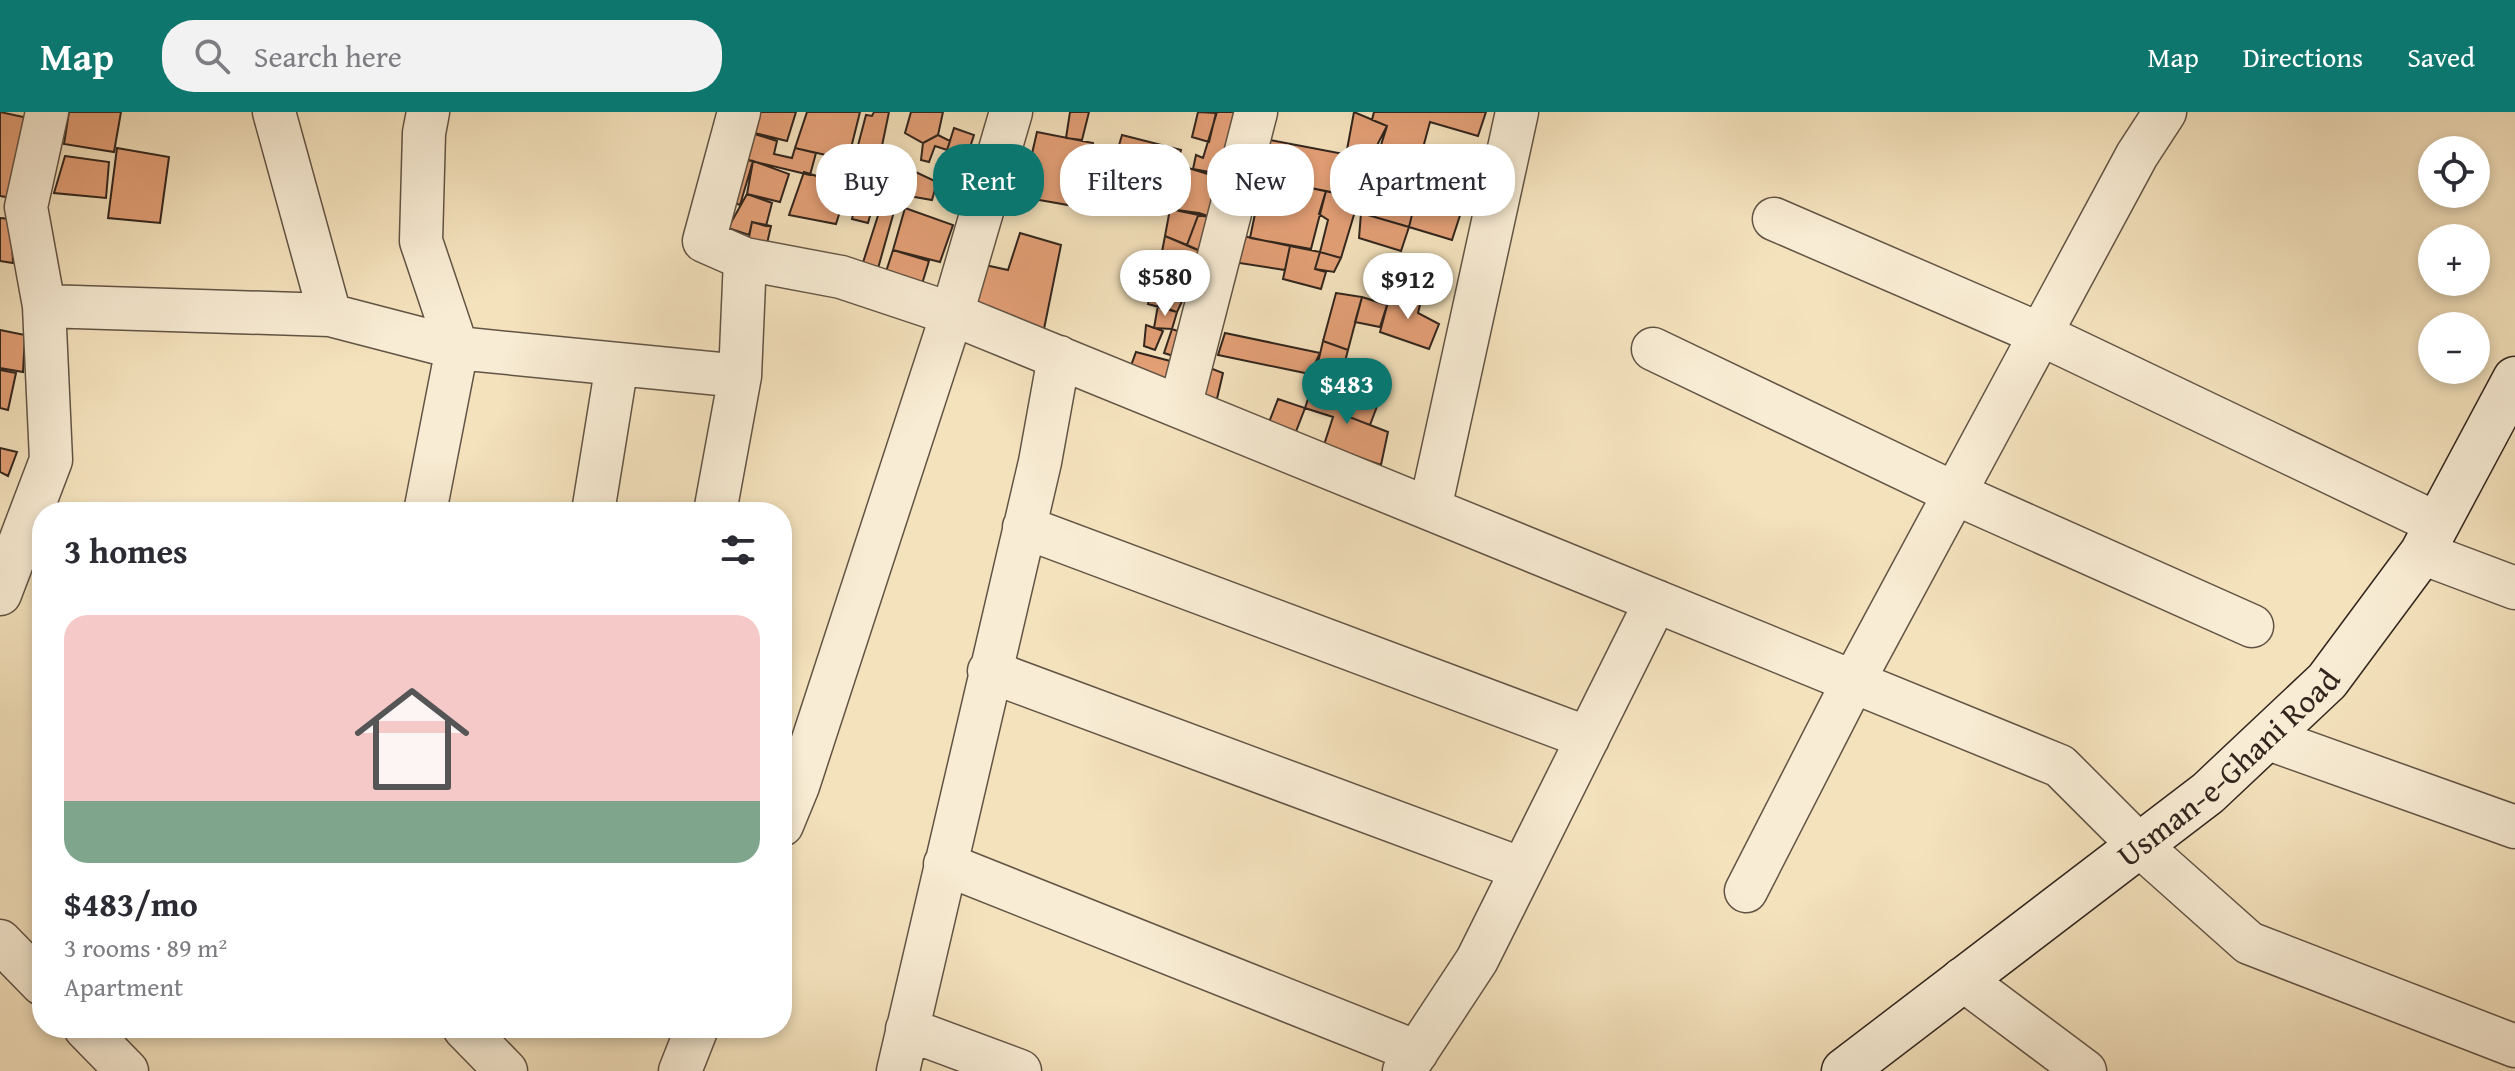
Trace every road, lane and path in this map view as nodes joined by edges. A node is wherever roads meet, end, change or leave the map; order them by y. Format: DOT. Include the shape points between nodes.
graph roads {
  1 [pos="47,112"];
  2 [pos="274,112"];
  3 [pos="428,112"];
  4 [pos="739,112"];
  5 [pos="1011,112"];
  6 [pos="1256,112"];
  7 [pos="1517,112"];
  8 [pos="2165,112"];
  9 [pos="1774,219"];
  10 [pos="745,259"];
  11 [pos="44,306"];
  12 [pos="952,314"];
  13 [pos="330,315"];
  14 [pos="2040,334"];
  15 [pos="457,348"];
  16 [pos="1653,349"];
  17 [pos="1059,357"];
  18 [pos="617,364"];
  19 [pos="740,376"];
  20 [pos="2513,389"];
  21 [pos="1180,407"];
  22 [pos="1954,493"];
  23 [pos="35,502"];
  24 [pos="427,502"];
  25 [pos="595,502"];
  26 [pos="717,502"];
  27 [pos="1430,509"];
  28 [pos="32,510"];
  29 [pos="1024,527"];
  30 [pos="2430,538"];
  31 [pos="2515,588"];
  32 [pos="0,594"];
  33 [pos="1656,601"];
  34 [pos="2252,626"];
  35 [pos="989,671"];
  36 [pos="1853,682"];
  37 [pos="1588,738"];
  38 [pos="2266,738"];
  39 [pos="795,750"];
  40 [pos="2515,827"];
  41 [pos="2139,845"];
  42 [pos="945,864"];
  43 [pos="1522,869"];
  44 [pos="1746,891"];
  45 [pos="0,941"];
  46 [pos="32,974"];
  47 [pos="1962,979"];
  48 [pos="907,1029"];
  49 [pos="474,1038"];
  50 [pos="693,1038"];
  51 [pos="2515,1046"];
  52 [pos="1411,1061"];
  53 [pos="506,1071"];
  54 [pos="680,1071"];
  55 [pos="898,1071"];
  56 [pos="1020,1071"];
  57 [pos="1844,1071"];
  58 [pos="2085,1071"];
  1 -- 11 [label="street" via="26,207"];
  2 -- 13 [label="street"];
  3 -- 15 [label="street" via="421,241"];
  4 -- 10 [label="street" via="704,241"];
  5 -- 12 [label="street"];
  6 -- 21 [label="street"];
  7 -- 27 [label="street"];
  8 -- 14 [label="street"];
  9 -- 14 [label="street"];
  10 -- 12 [label="street" via="841,277"];
  10 -- 19 [label="street"];
  11 -- 13 [label="street"];
  11 -- 23 [label="street" via="51,460"];
  12 -- 17 [label="street"];
  12 -- 39 [label="street"];
  13 -- 15 [label="street"];
  14 -- 22 [label="street"];
  14 -- 30 [label="street"];
  15 -- 18 [label="street"];
  15 -- 24 [label="street"];
  16 -- 22 [label="street"];
  17 -- 21 [label="street"];
  17 -- 29 [label="street"];
  18 -- 19 [label="street"];
  18 -- 25 [label="street"];
  19 -- 26 [label="street"];
  20 -- 30 [label="main road, Usman-e-Ghani Road"];
  21 -- 27 [label="street"];
  22 -- 34 [label="street"];
  22 -- 36 [label="street"];
  27 -- 33 [label="street"];
  28 -- 32 [label="street"];
  29 -- 35 [label="street"];
  29 -- 37 [label="street"];
  30 -- 31 [label="street"];
  30 -- 38 [label="main road, Usman-e-Ghani Road" via="2327,681"];
  33 -- 36 [label="street"];
  33 -- 37 [label="street"];
  35 -- 42 [label="street"];
  35 -- 43 [label="street"];
  36 -- 41 [label="street" via="2060,766"];
  36 -- 44 [label="street"];
  37 -- 43 [label="street"];
  38 -- 40 [label="street"];
  38 -- 41 [label="main road, Usman-e-Ghani Road" via="2208,793"];
  41 -- 47 [label="main road, Usman-e-Ghani Road"];
  41 -- 51 [label="street" via="2249,943"];
  42 -- 48 [label="street"];
  42 -- 52 [label="street"];
  43 -- 52 [label="street" via="1477,960"];
  45 -- 46 [label="street"];
  47 -- 57 [label="main road, Usman-e-Ghani Road"];
  47 -- 58 [label="street"];
  48 -- 55 [label="street"];
  48 -- 56 [label="street"];
  49 -- 53 [label="street"];
  50 -- 54 [label="street"];
}
